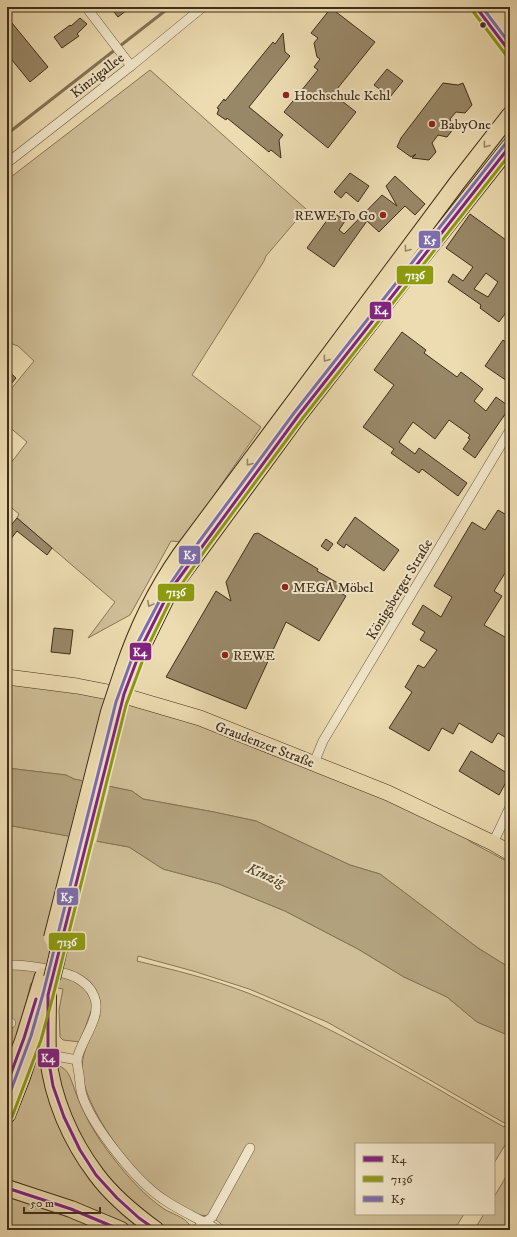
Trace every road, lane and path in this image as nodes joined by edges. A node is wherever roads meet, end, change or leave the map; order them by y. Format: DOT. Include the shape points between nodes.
graph roads {
  1 [pos="86,7"];
  2 [pos="203,7"];
  3 [pos="476,7"];
  4 [pos="510,52"];
  5 [pos="131,66"];
  6 [pos="510,115"];
  7 [pos="510,146"];
  8 [pos="7,163"];
  9 [pos="510,430"];
  10 [pos="127,671"];
  11 [pos="7,677"];
  12 [pos="314,763"];
  13 [pos="510,807"];
  14 [pos="494,843"];
  15 [pos="510,853"];
  16 [pos="7,965"];
  17 [pos="49,971"];
  18 [pos="48,995"];
  19 [pos="48,1057"];
  20 [pos="77,1060"];
  21 [pos="7,1084"];
  22 [pos="7,1115"];
  23 [pos="250,1148"];
  24 [pos="8,1188"];
  25 [pos="206,1222"];
  26 [pos="121,1230"];
  27 [pos="156,1230"];
  28 [pos="198,1230"];
  29 [pos="218,1230"];
  1 -- 5 [label="street"];
  2 -- 5 [label="street, Kinzigallee"];
  3 -- 4 [label="street"];
  5 -- 8 [label="street, Kinzigallee"];
  6 -- 10 [label="highway, one-way" via="456,183 172,567 143,618 131,646"];
  7 -- 10 [label="highway" via="298,416 174,585"];
  9 -- 12 [label="street, Königsberger Straße" via="323,741"];
  10 -- 17 [label="highway" via="118,714"];
  11 -- 12 [label="main road, Graudenzer Straße" via="118,694 200,718"];
  12 -- 14 [label="main road, Graudenzer Straße" via="388,793"];
  13 -- 14 [label="street"];
  14 -- 15 [label="main road, Graudenzer Straße"];
  16 -- 20 [label="street" via="67,974 84,983 91,991 95,997 95,1017"];
  17 -- 18 [label="highway"];
  17 -- 21 [label="highway"];
  18 -- 19 [label="highway"];
  18 -- 22 [label="highway" via="36,1038"];
  19 -- 20 [label="street"];
  19 -- 27 [label="highway" via="53,1086 64,1118 80,1150 96,1175 117,1198"];
  20 -- 25 [label="street" via="82,1096 91,1116 116,1151 144,1184 163,1200"];
  23 -- 25 [label="street" via="212,1217"];
  24 -- 26 [label="highway" via="71,1209"];
  25 -- 28 [label="street"];
  25 -- 29 [label="street"];
}
